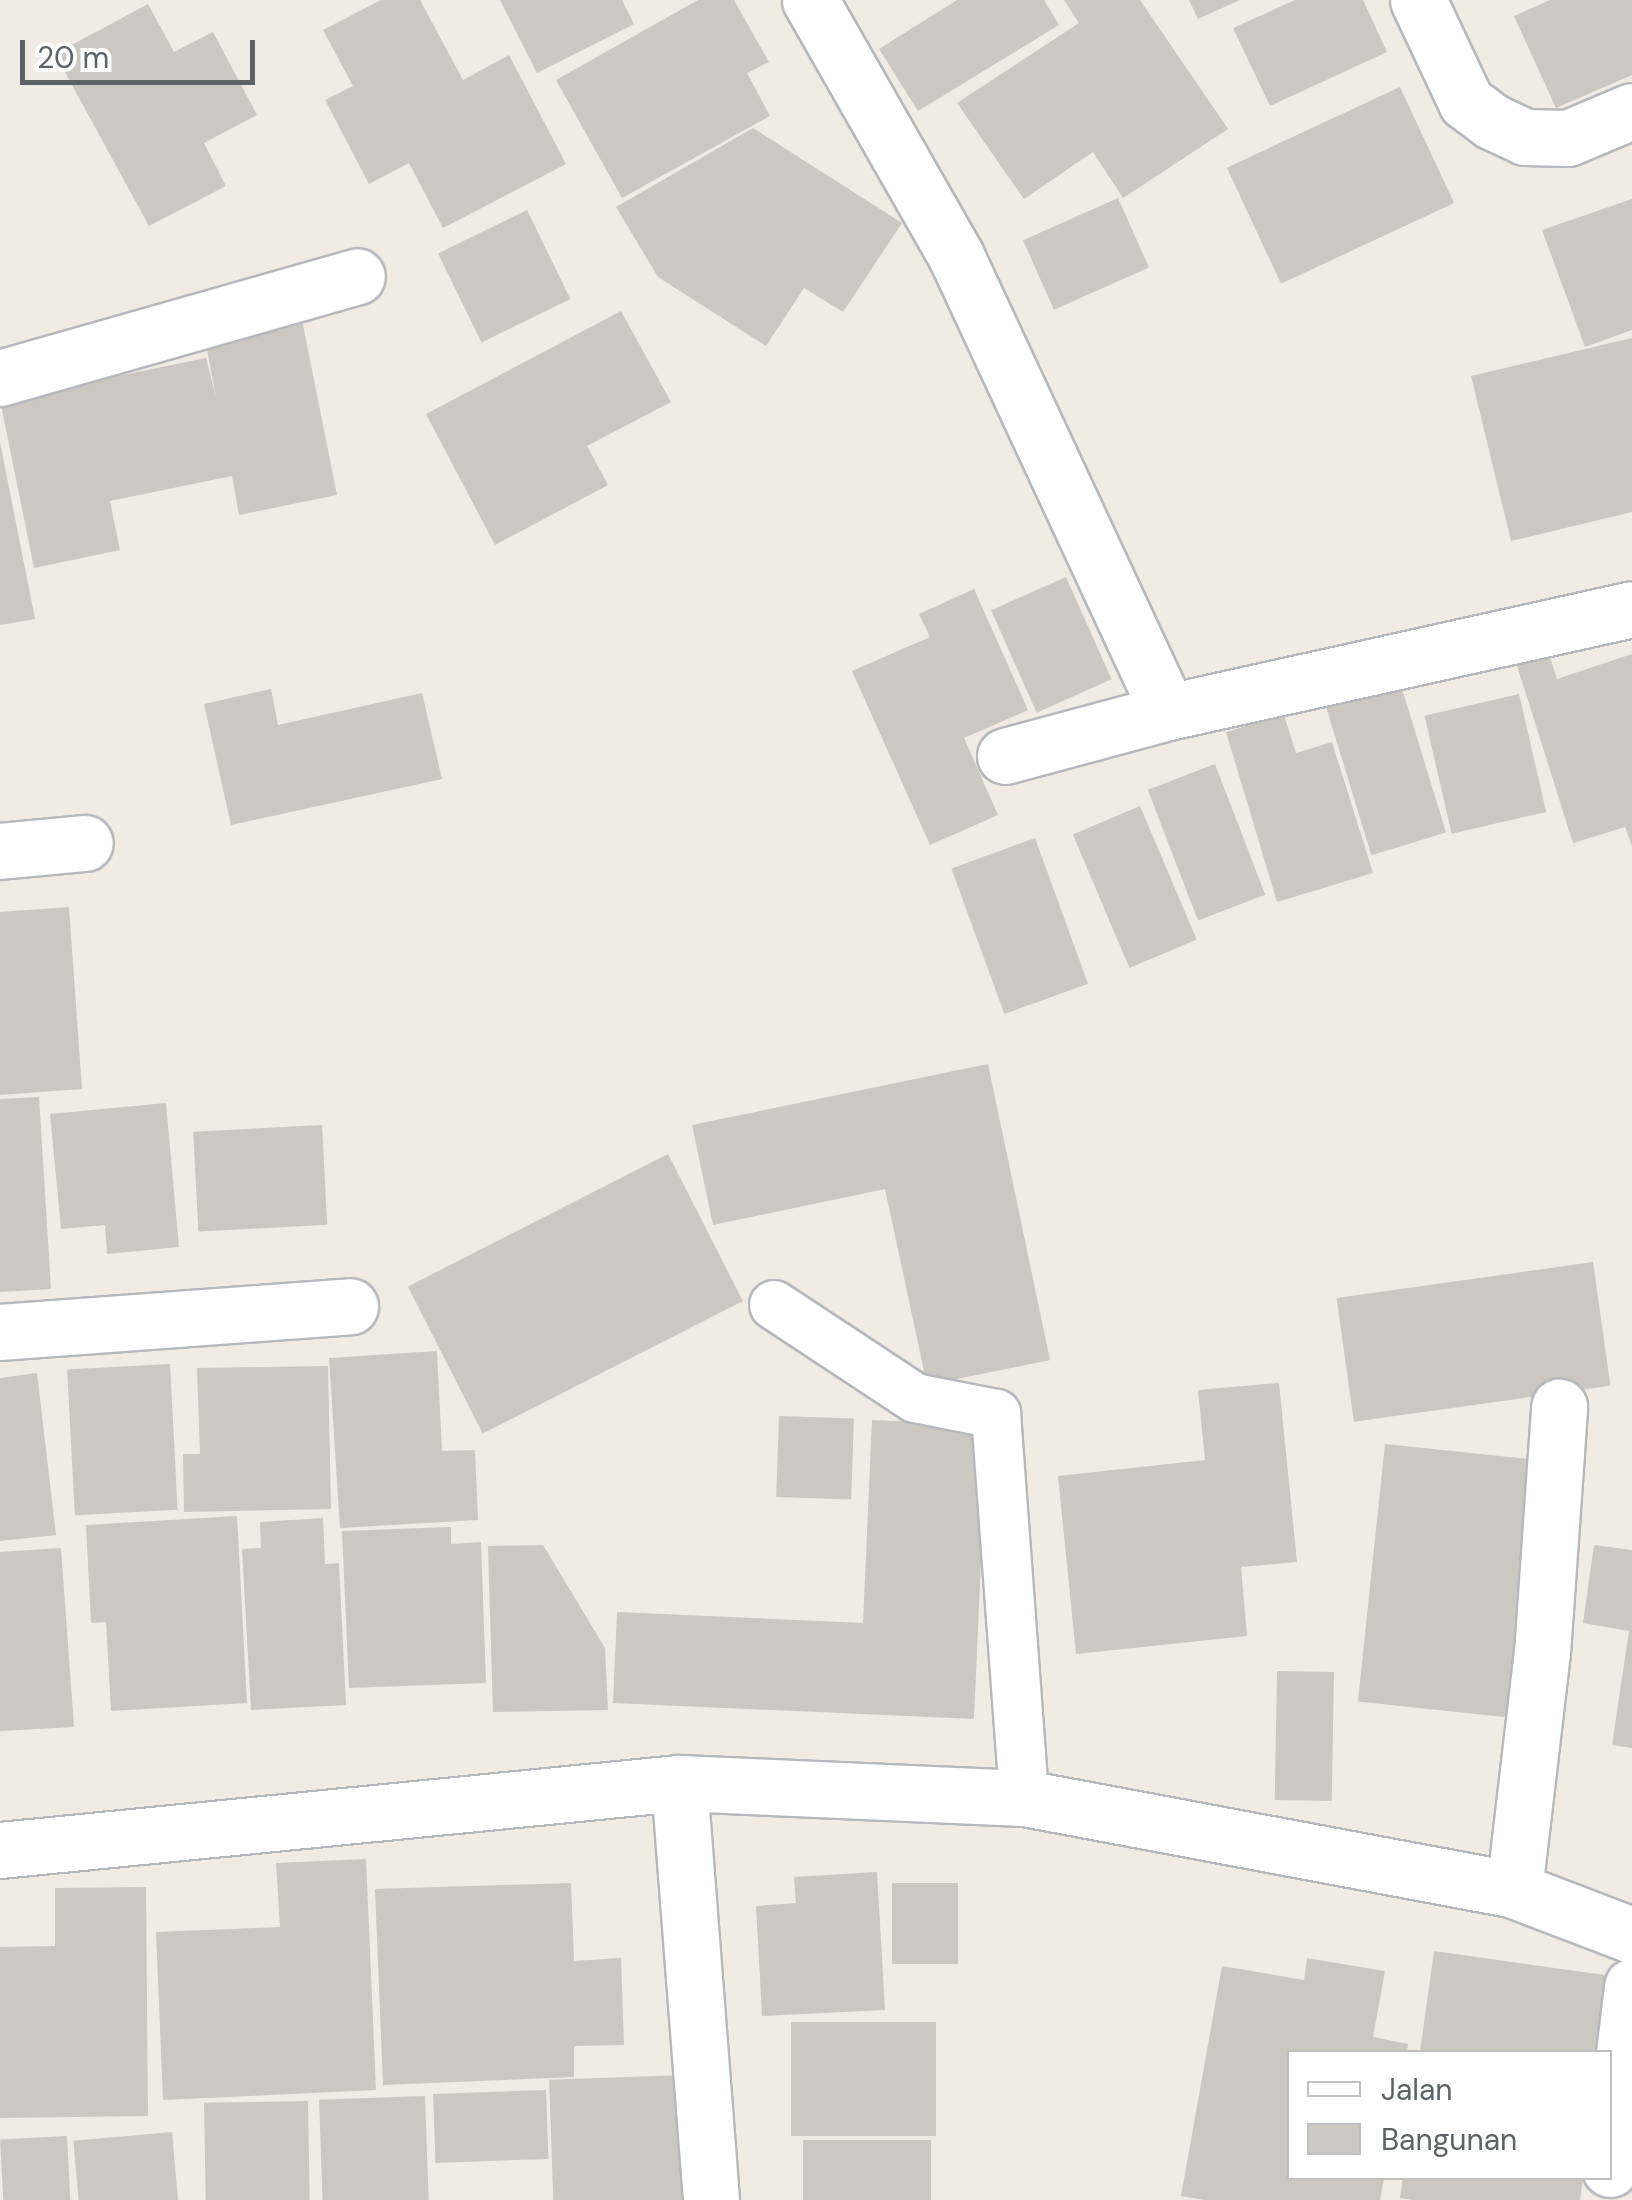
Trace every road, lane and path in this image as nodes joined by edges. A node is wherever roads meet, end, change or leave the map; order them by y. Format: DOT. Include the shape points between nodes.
graph roads {
  1 [pos="810,0"];
  2 [pos="1418,0"];
  3 [pos="1632,111"];
  4 [pos="357,276"];
  5 [pos="0,378"];
  6 [pos="1632,609"];
  7 [pos="1168,712"];
  8 [pos="1006,756"];
  9 [pos="85,844"];
  10 [pos="0,851"];
  11 [pos="774,1304"];
  12 [pos="350,1306"];
  13 [pos="0,1332"];
  14 [pos="1558,1407"];
  15 [pos="678,1783"];
  16 [pos="1024,1798"];
  17 [pos="0,1850"];
  18 [pos="1514,1890"];
  19 [pos="1632,1935"];
  20 [pos="1632,1986"];
  21 [pos="1612,2152"];
  22 [pos="711,2200"];
  1 -- 7 [label="street" via="956,256"];
  2 -- 3 [label="street" via="1466,102 1490,121 1524,137 1568,138"];
  4 -- 5 [label="street"];
  6 -- 7 [label="street"];
  7 -- 8 [label="street"];
  9 -- 10 [label="street"];
  11 -- 16 [label="lane" via="915,1398 996,1414"];
  12 -- 13 [label="street"];
  14 -- 18 [label="street" via="1542,1653"];
  15 -- 16 [label="street"];
  15 -- 17 [label="street"];
  15 -- 22 [label="street"];
  16 -- 18 [label="street"];
  18 -- 19 [label="street"];
  20 -- 21 [label="street"];
}
